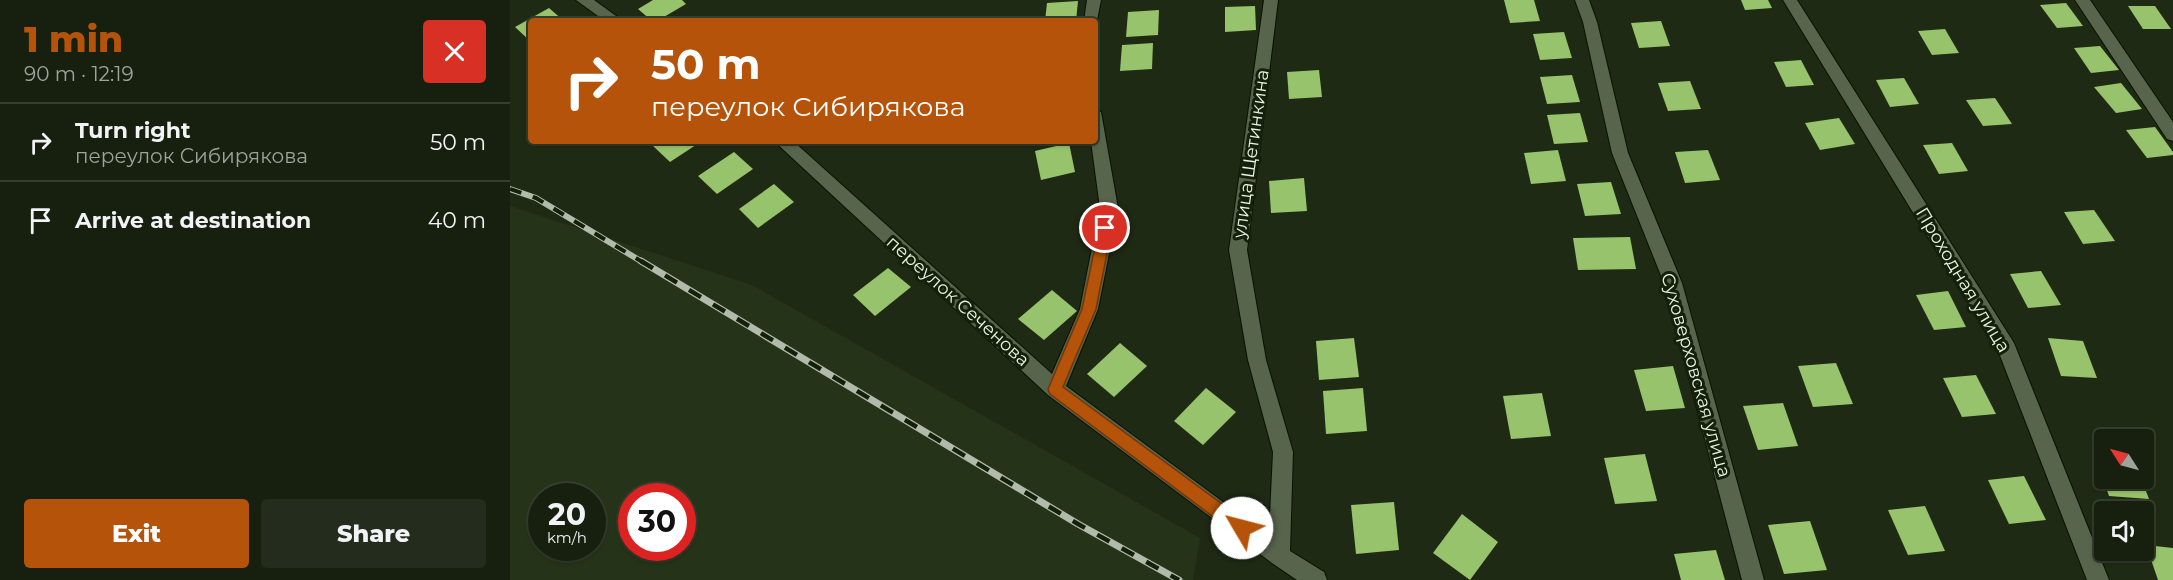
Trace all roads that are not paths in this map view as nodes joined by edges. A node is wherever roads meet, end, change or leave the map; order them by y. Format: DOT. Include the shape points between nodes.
graph roads {
  1 [pos="583,0"];
  2 [pos="1094,0"];
  3 [pos="1271,0"];
  4 [pos="1582,0"];
  5 [pos="1790,0"];
  6 [pos="2082,0"];
  7 [pos="611,18"];
  8 [pos="1092,18"];
  9 [pos="2173,135"];
  10 [pos="1098,136"];
  11 [pos="785,144"];
  12 [pos="1055,389"];
  13 [pos="1280,556"];
  14 [pos="1316,580"];
  15 [pos="1753,580"];
  16 [pos="2098,580"];
  1 -- 7 [label="street"];
  2 -- 8 [label="street"];
  3 -- 13 [label="street, улица Щетинкина" via="1238,250 1257,360 1283,452"];
  4 -- 15 [label="street, Суховерховская улица" via="1620,153 1673,283"];
  5 -- 16 [label="street, Проходная улица" via="2007,349"];
  6 -- 9 [label="street"];
  10 -- 12 [label="street" via="1109,208 1089,309"];
  11 -- 12 [label="street, переулок Сеченова"];
  12 -- 13 [label="street, переулок Сеченова"];
  13 -- 14 [label="street, переулок Сеченова"];
}
